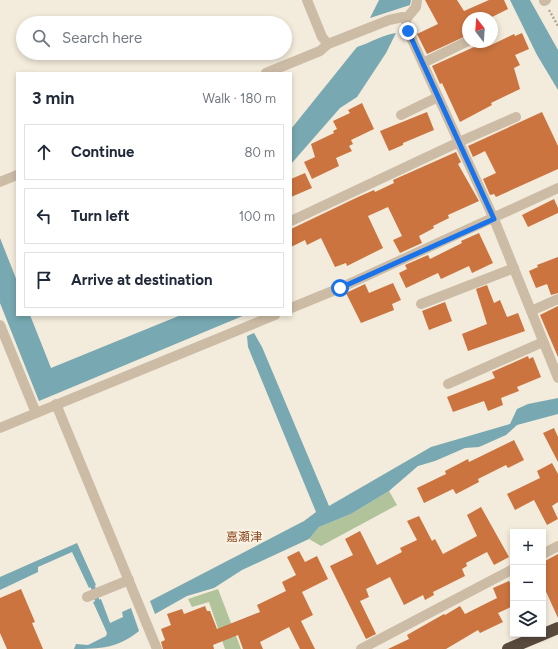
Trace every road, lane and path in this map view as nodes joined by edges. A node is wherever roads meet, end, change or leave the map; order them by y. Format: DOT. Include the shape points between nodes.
graph roads {
  1 [pos="307,0"];
  2 [pos="417,0"];
  3 [pos="545,1"];
  4 [pos="406,19"];
  5 [pos="558,26"];
  6 [pos="328,44"];
  7 [pos="462,44"];
  8 [pos="423,63"];
  9 [pos="268,72"];
  10 [pos="438,97"];
  11 [pos="401,114"];
  12 [pos="516,117"];
  13 [pos="459,142"];
  14 [pos="16,176"];
  15 [pos="0,182"];
  16 [pos="558,188"];
  17 [pos="494,219"];
  18 [pos="292,221"];
  19 [pos="514,268"];
  20 [pos="558,299"];
  21 [pos="421,304"];
  22 [pos="292,308"];
  23 [pos="531,311"];
  24 [pos="273,316"];
  25 [pos="0,325"];
  26 [pos="543,342"];
  27 [pos="558,378"];
  28 [pos="448,384"];
  29 [pos="56,404"];
  30 [pos="36,413"];
  31 [pos="0,428"];
  32 [pos="558,546"];
  33 [pos="546,552"];
  34 [pos="510,571"];
  35 [pos="129,580"];
  36 [pos="87,597"];
  37 [pos="558,628"];
  38 [pos="157,649"];
  39 [pos="361,649"];
  40 [pos="508,649"];
  1 -- 6 [label="street" via="322,37"];
  2 -- 4 [label="street" via="416,7"];
  3 -- 5 [label="path"];
  4 -- 6 [label="street" via="403,17 389,20"];
  4 -- 8 [label="street" via="408,31"];
  6 -- 9 [label="street" via="320,51"];
  7 -- 8 [label="street"];
  8 -- 10 [label="street"];
  10 -- 11 [label="street"];
  10 -- 13 [label="street"];
  12 -- 13 [label="street"];
  13 -- 17 [label="street"];
  13 -- 18 [label="street"];
  14 -- 15 [label="street"];
  16 -- 17 [label="street"];
  17 -- 19 [label="street"];
  17 -- 22 [label="street"];
  19 -- 21 [label="street"];
  19 -- 23 [label="street"];
  20 -- 23 [label="street"];
  23 -- 26 [label="street"];
  24 -- 29 [label="street"];
  25 -- 30 [label="street"];
  26 -- 27 [label="street"];
  26 -- 28 [label="street"];
  29 -- 30 [label="street"];
  29 -- 35 [label="street"];
  30 -- 31 [label="street"];
  32 -- 33 [label="street"];
  34 -- 39 [label="street"];
  35 -- 36 [label="street"];
  35 -- 38 [label="street"];
  37 -- 40 [label="highway"];
}
